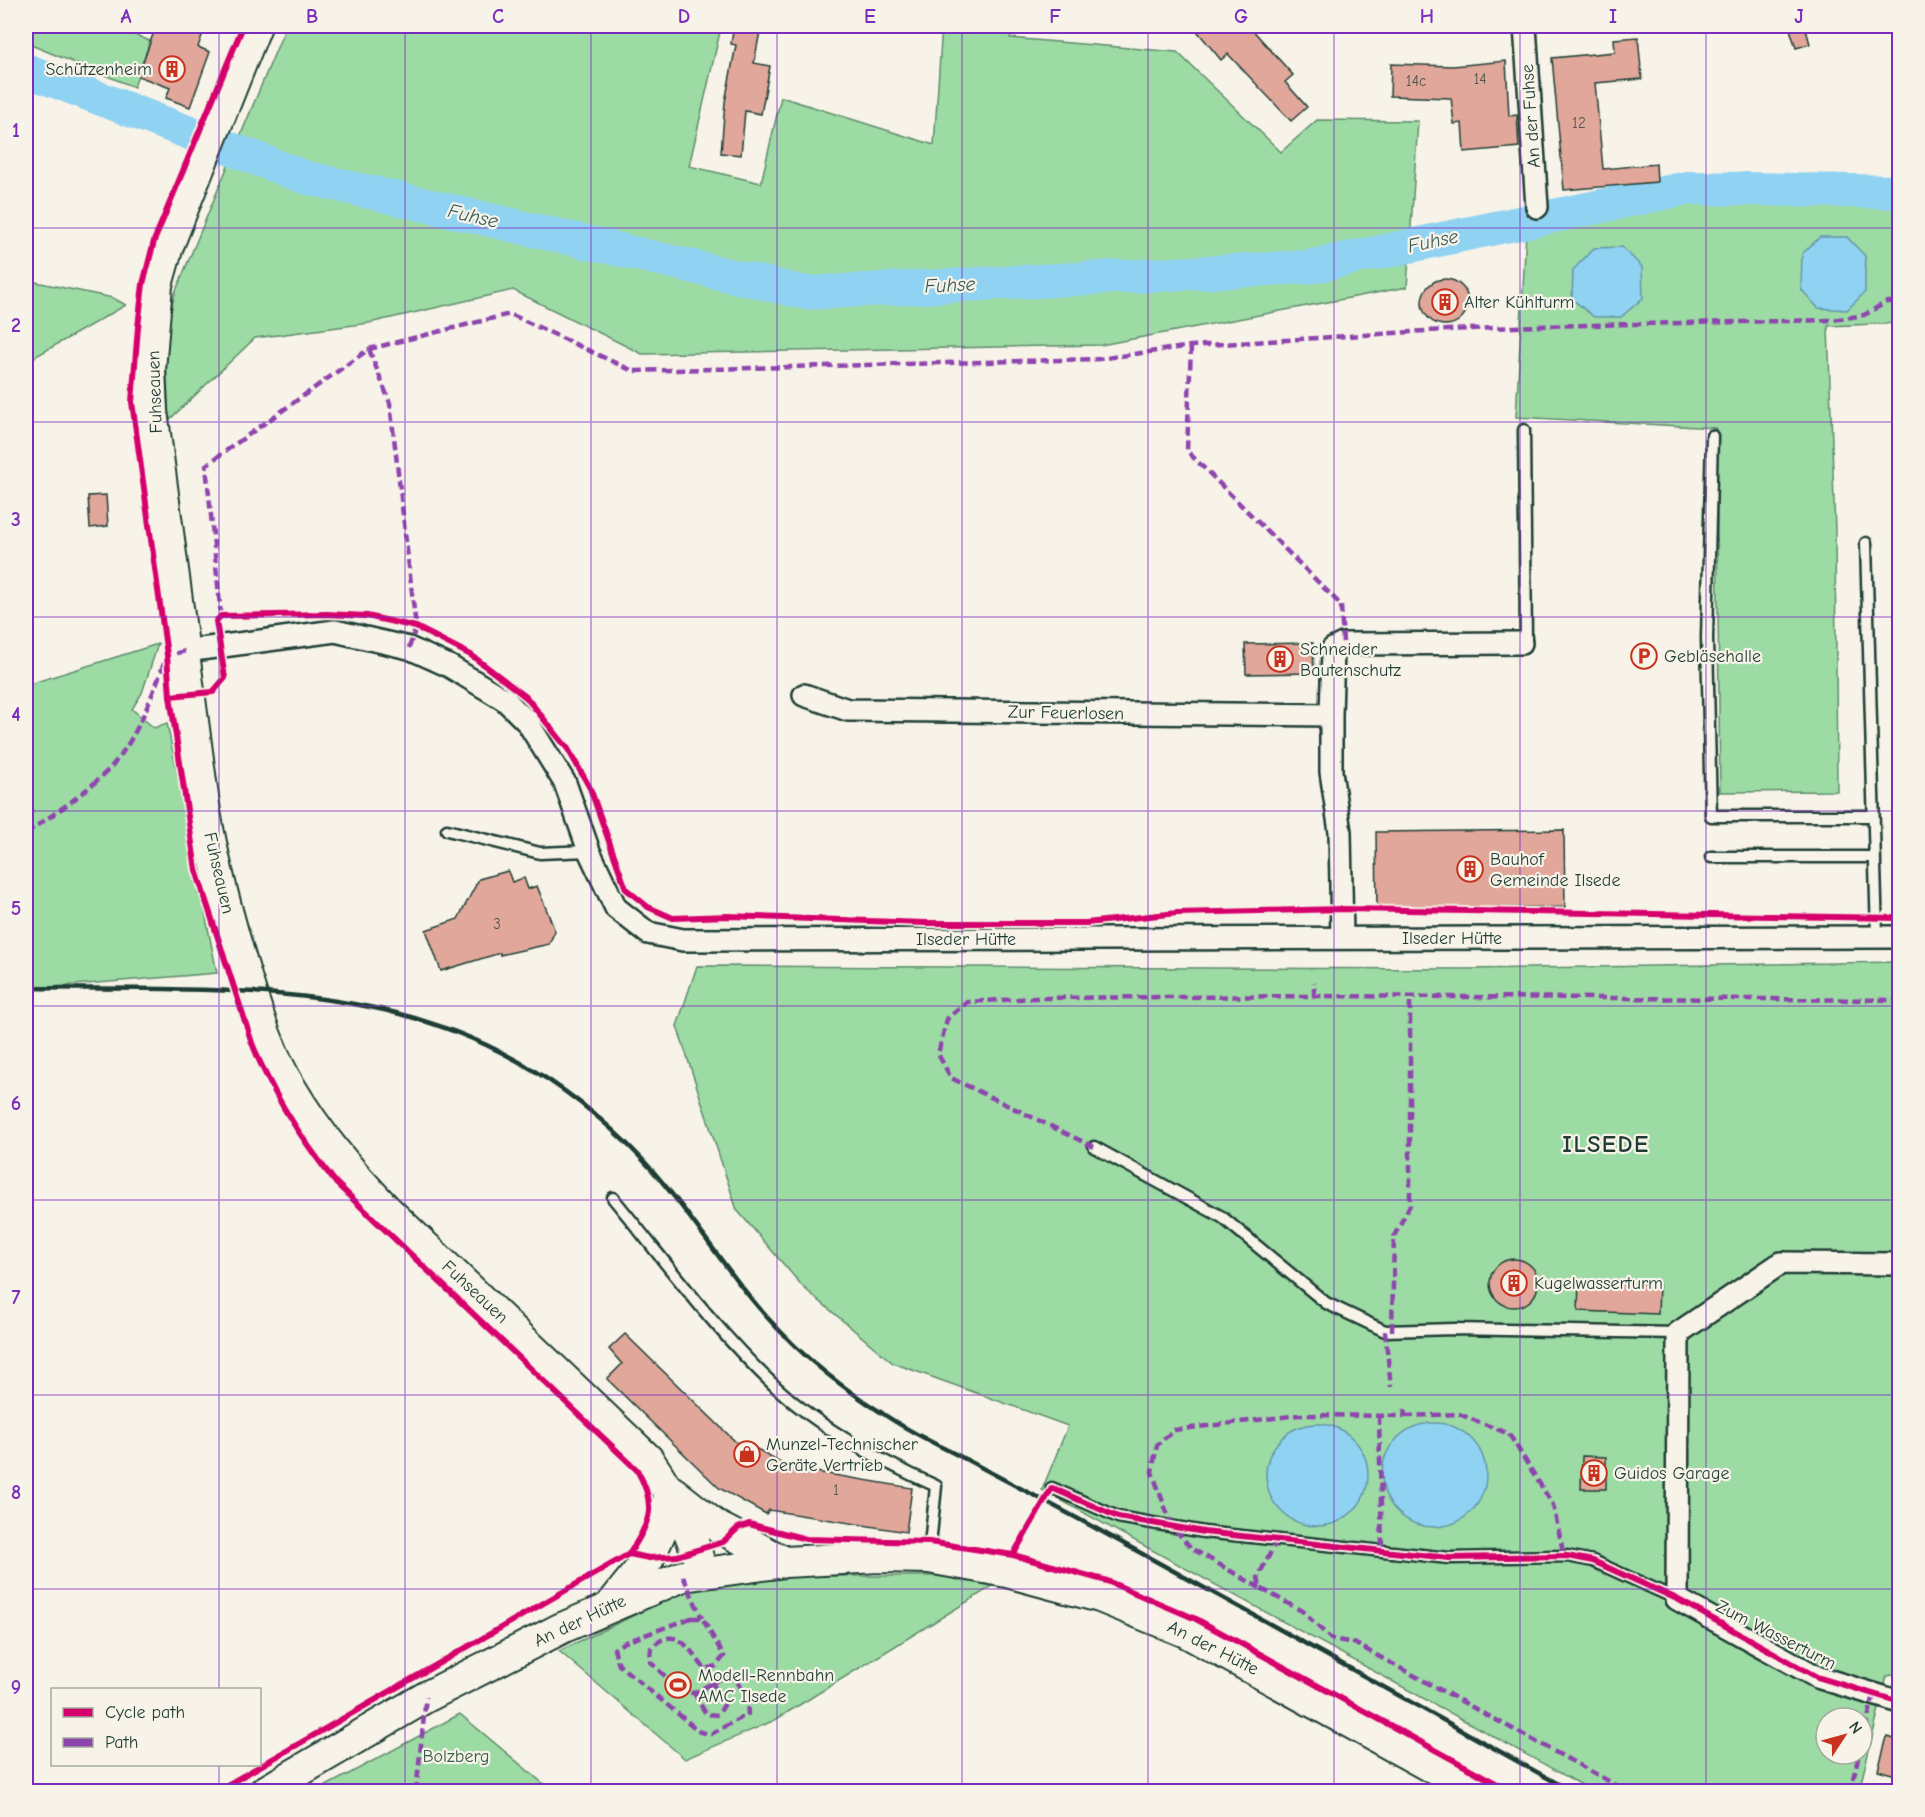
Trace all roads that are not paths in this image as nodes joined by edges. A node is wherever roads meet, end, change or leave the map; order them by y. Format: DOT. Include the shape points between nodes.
graph roads {
  1 [pos="256,26"];
  2 [pos="1525,26"];
  3 [pos="1538,207"];
  4 [pos="1524,430"];
  5 [pos="1712,436"];
  6 [pos="1866,543"];
  7 [pos="1521,643"];
  8 [pos="186,651"];
  9 [pos="804,695"];
  10 [pos="1331,715"];
  11 [pos="1873,816"];
  12 [pos="447,830"];
  13 [pos="589,851"];
  14 [pos="1711,857"];
  15 [pos="1875,857"];
  16 [pos="1877,936"];
  17 [pos="1899,937"];
  18 [pos="1342,938"];
  19 [pos="1094,1147"];
  20 [pos="613,1198"];
  21 [pos="1899,1264"];
  22 [pos="1678,1333"];
  23 [pos="1052,1488"];
  24 [pos="670,1490"];
  25 [pos="929,1558"];
  26 [pos="785,1562"];
  27 [pos="702,1573"];
  28 [pos="1677,1599"];
  29 [pos="610,1606"];
  30 [pos="1899,1701"];
  31 [pos="264,1791"];
  32 [pos="1476,1791"];
  1 -- 8 [label="street, Fuhseauen" via="168,246 157,285 150,370 152,411"];
  2 -- 3 [label="street, An der Fuhse"];
  4 -- 7 [label="lane" via="1526,644"];
  5 -- 11 [label="lane" via="1707,638 1711,816"];
  6 -- 11 [label="lane"];
  7 -- 10 [label="street" via="1343,644 1333,649"];
  8 -- 13 [label="street, Ilseder Hütte" via="335,631 409,648 449,666 505,700 528,723 565,783"];
  8 -- 24 [label="street, Fuhseauen" via="213,861 266,1038 290,1088 346,1167 648,1458"];
  9 -- 10 [label="street, Zur Feuerlosen" via="848,710"];
  10 -- 18 [label="street" via="1331,772 1340,832"];
  11 -- 15 [label="lane"];
  12 -- 13 [label="lane" via="540,853"];
  13 -- 18 [label="street, Ilseder Hütte" via="616,908 648,933 683,940"];
  14 -- 15 [label="lane"];
  15 -- 16 [label="lane"];
  16 -- 17 [label="street, Ilseder Hütte"];
  16 -- 18 [label="street, Ilseder Hütte"];
  19 -- 22 [label="lane" via="1222,1217 1326,1303 1385,1331"];
  20 -- 25 [label="lane" via="724,1333 777,1389 841,1437 936,1486"];
  21 -- 22 [label="street" via="1781,1263"];
  22 -- 28 [label="street"];
  23 -- 28 [label="lane" via="1118,1517 1204,1532 1449,1558 1575,1557 1593,1561"];
  24 -- 26 [label="street" via="716,1526"];
  24 -- 27 [label="street, Fuhseauen" via="697,1550"];
  24 -- 29 [label="street" via="663,1527 649,1558"];
  25 -- 26 [label="street, An der Hütte"];
  25 -- 32 [label="street, An der Hütte" via="1007,1572 1100,1597 1186,1632"];
  26 -- 27 [label="street, An der Hütte"];
  27 -- 29 [label="street, An der Hütte" via="683,1576"];
  28 -- 30 [label="street, Zum Wasserturm" via="1817,1677"];
  29 -- 31 [label="street, An der Hütte" via="426,1697"];
}
